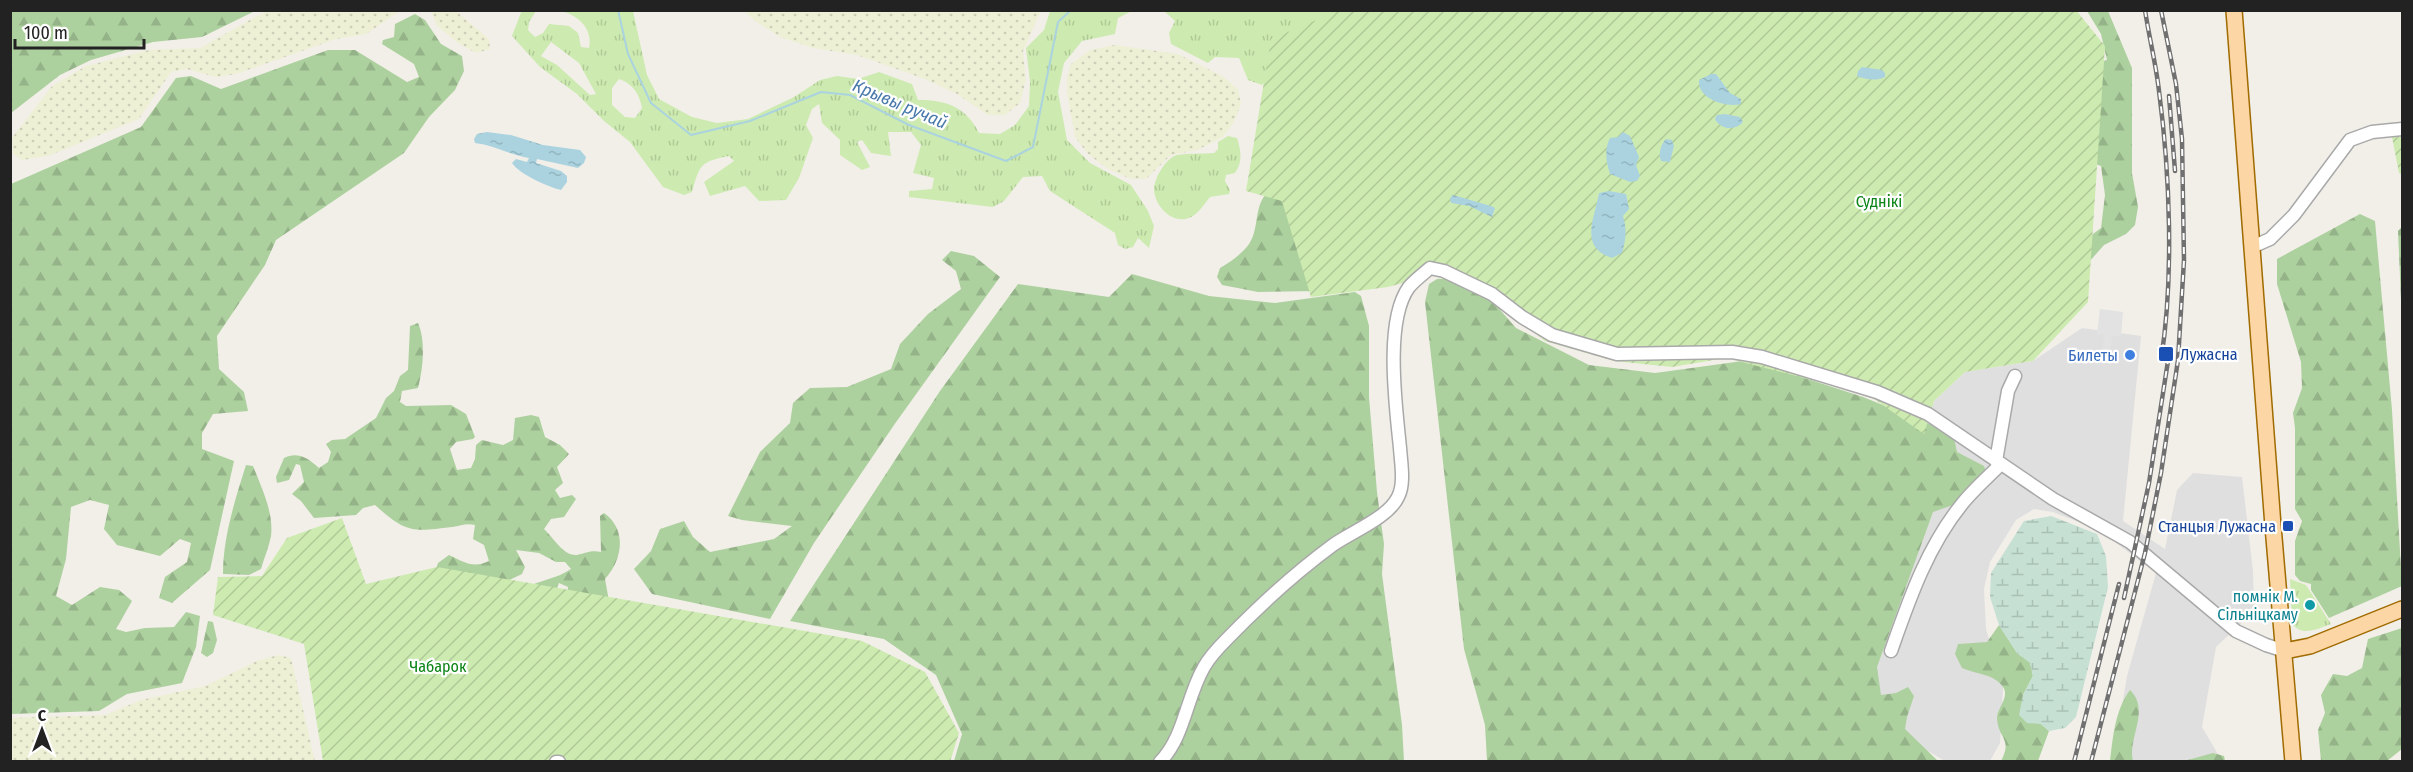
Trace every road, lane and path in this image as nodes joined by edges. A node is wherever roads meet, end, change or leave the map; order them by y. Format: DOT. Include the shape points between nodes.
graph roads {
  1 [pos="2234,10"];
  2 [pos="2403,129"];
  3 [pos="2252,247"];
  4 [pos="2015,376"];
  5 [pos="1998,462"];
  6 [pos="2403,609"];
  7 [pos="1892,651"];
  8 [pos="2285,651"];
  9 [pos="1160,762"];
  10 [pos="2293,762"];
  1 -- 3 [label="main road"];
  2 -- 3 [label="street" via="2372,132 2350,140 2294,215 2270,239"];
  3 -- 8 [label="main road"];
  4 -- 5 [label="street" via="2008,391"];
  5 -- 7 [label="street" via="1962,504 1935,547 1913,588"];
  5 -- 8 [label="street" via="2053,499 2130,542 2236,631"];
  5 -- 9 [label="street" via="1928,414 1877,392 1762,357 1732,352 1617,354 1552,335 1492,294 1430,268 1410,287 1399,309 1395,391 1402,472 1400,496 1294,577 1226,640 1204,667 1172,749"];
  6 -- 8 [label="main road" via="2310,646"];
  8 -- 10 [label="main road"];
}
